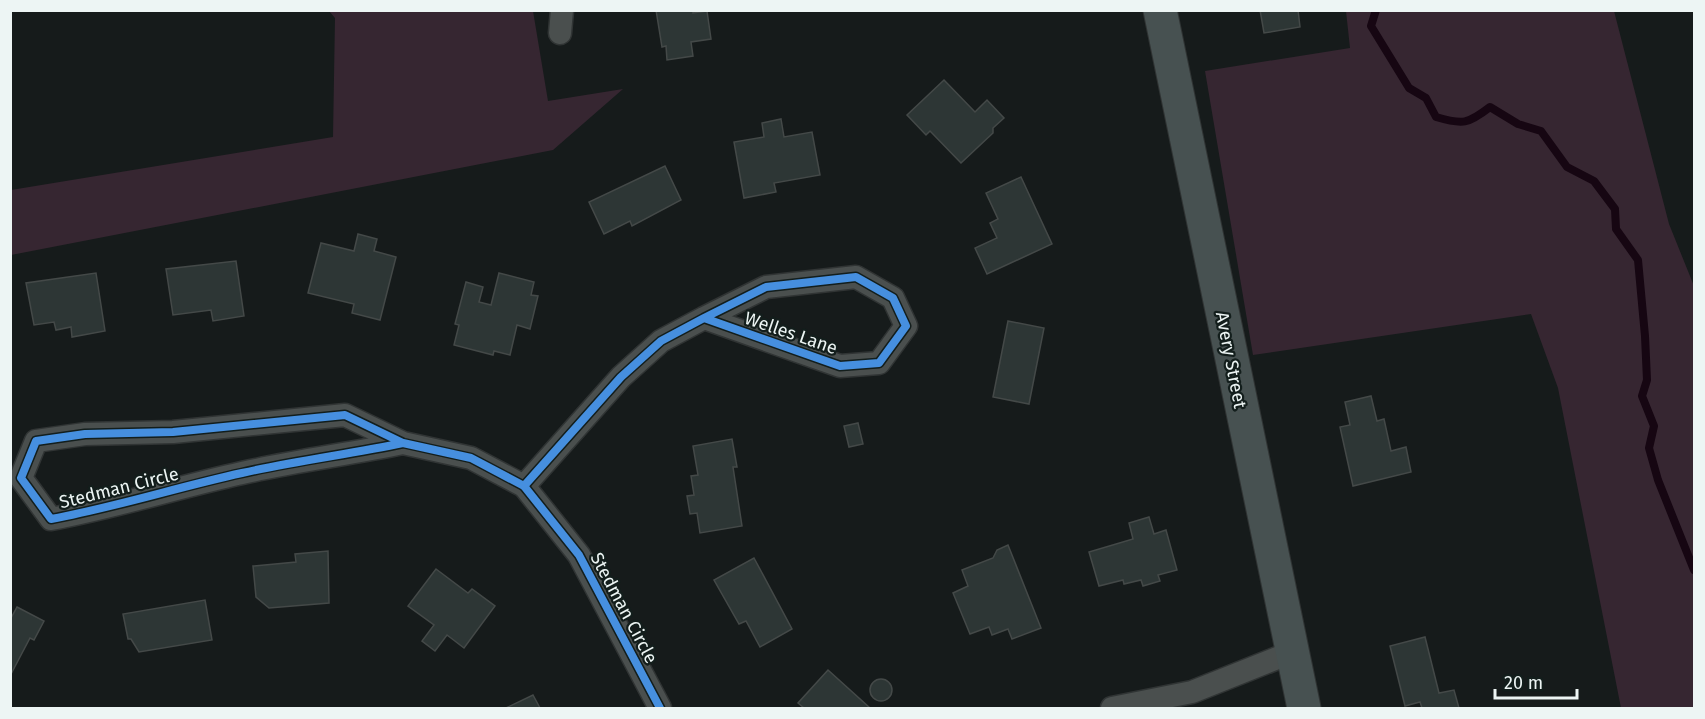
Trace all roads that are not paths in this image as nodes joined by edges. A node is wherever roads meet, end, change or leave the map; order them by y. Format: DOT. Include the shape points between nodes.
graph roads {
  1 [pos="562,10"];
  2 [pos="1160,10"];
  3 [pos="561,33"];
  4 [pos="704,318"];
  5 [pos="403,442"];
  6 [pos="524,486"];
  7 [pos="1290,653"];
  8 [pos="660,708"];
  9 [pos="1112,708"];
  10 [pos="1304,708"];
  1 -- 3 [label="street"];
  2 -- 7 [label="main road, Avery Street"];
  4 -- 4 [label="street, Welles Lane" via="840,366 879,363 906,326 893,298 856,278 766,287"];
  4 -- 6 [label="street, Welles Lane" via="661,341 621,377"];
  5 -- 5 [label="street, Stedman Circle" via="243,472 51,519 21,478 36,441 85,434 173,432 345,415"];
  5 -- 6 [label="street, Stedman Circle" via="471,458"];
  6 -- 8 [label="street, Stedman Circle" via="579,555"];
  7 -- 9 [label="street" via="1192,692"];
  7 -- 10 [label="main road, Avery Street"];
}
